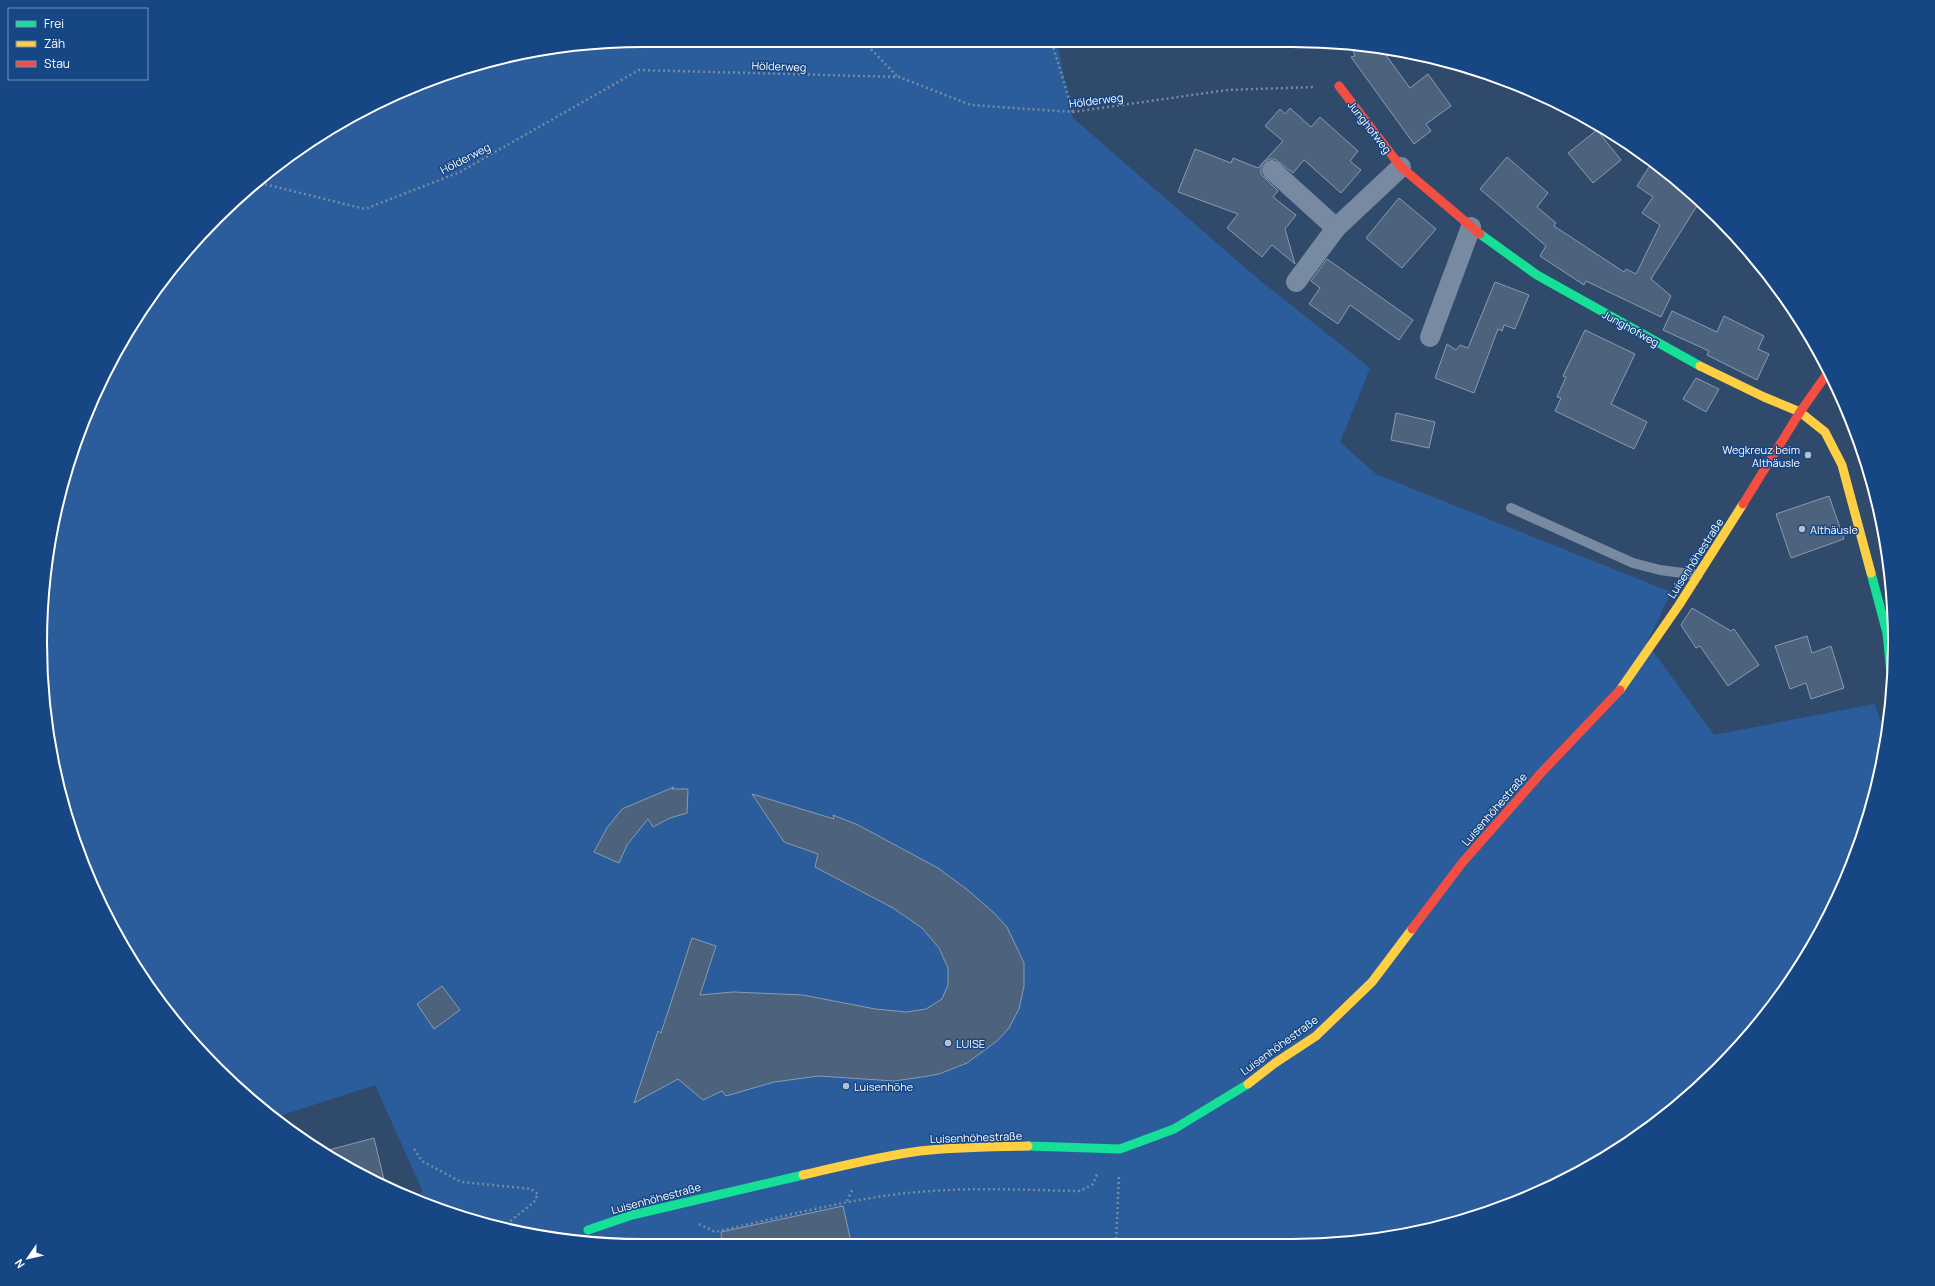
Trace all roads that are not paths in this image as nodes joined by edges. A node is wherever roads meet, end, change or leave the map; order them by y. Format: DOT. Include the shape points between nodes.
graph roads {
  1 [pos="1338,86"];
  2 [pos="1401,167"];
  3 [pos="1272,170"];
  4 [pos="1471,227"];
  5 [pos="1336,228"];
  6 [pos="1296,282"];
  7 [pos="1430,337"];
  8 [pos="1825,376"];
  9 [pos="1800,412"];
  10 [pos="1512,508"];
  11 [pos="1698,575"];
  12 [pos="1888,648"];
  13 [pos="588,1230"];
  1 -- 2 [label="street, Junghofweg"];
  2 -- 4 [label="street, Junghofweg"];
  2 -- 5 [label="street"];
  3 -- 5 [label="street"];
  4 -- 7 [label="street"];
  4 -- 9 [label="street, Junghofweg" via="1537,275 1578,299 1680,356"];
  5 -- 6 [label="street"];
  8 -- 9 [label="street, Luisenhöhestraße"];
  9 -- 11 [label="street, Luisenhöhestraße"];
  9 -- 12 [label="street, Junghofweg" via="1825,432 1842,465"];
  10 -- 11 [label="lane" via="1633,563"];
  11 -- 13 [label="street, Luisenhöhestraße" via="1620,690 1542,772 1462,864 1372,982 1316,1036 1275,1062 1248,1084 1174,1129 1120,1149 1057,1146 977,1147 921,1151 866,1160 667,1206"];
}
